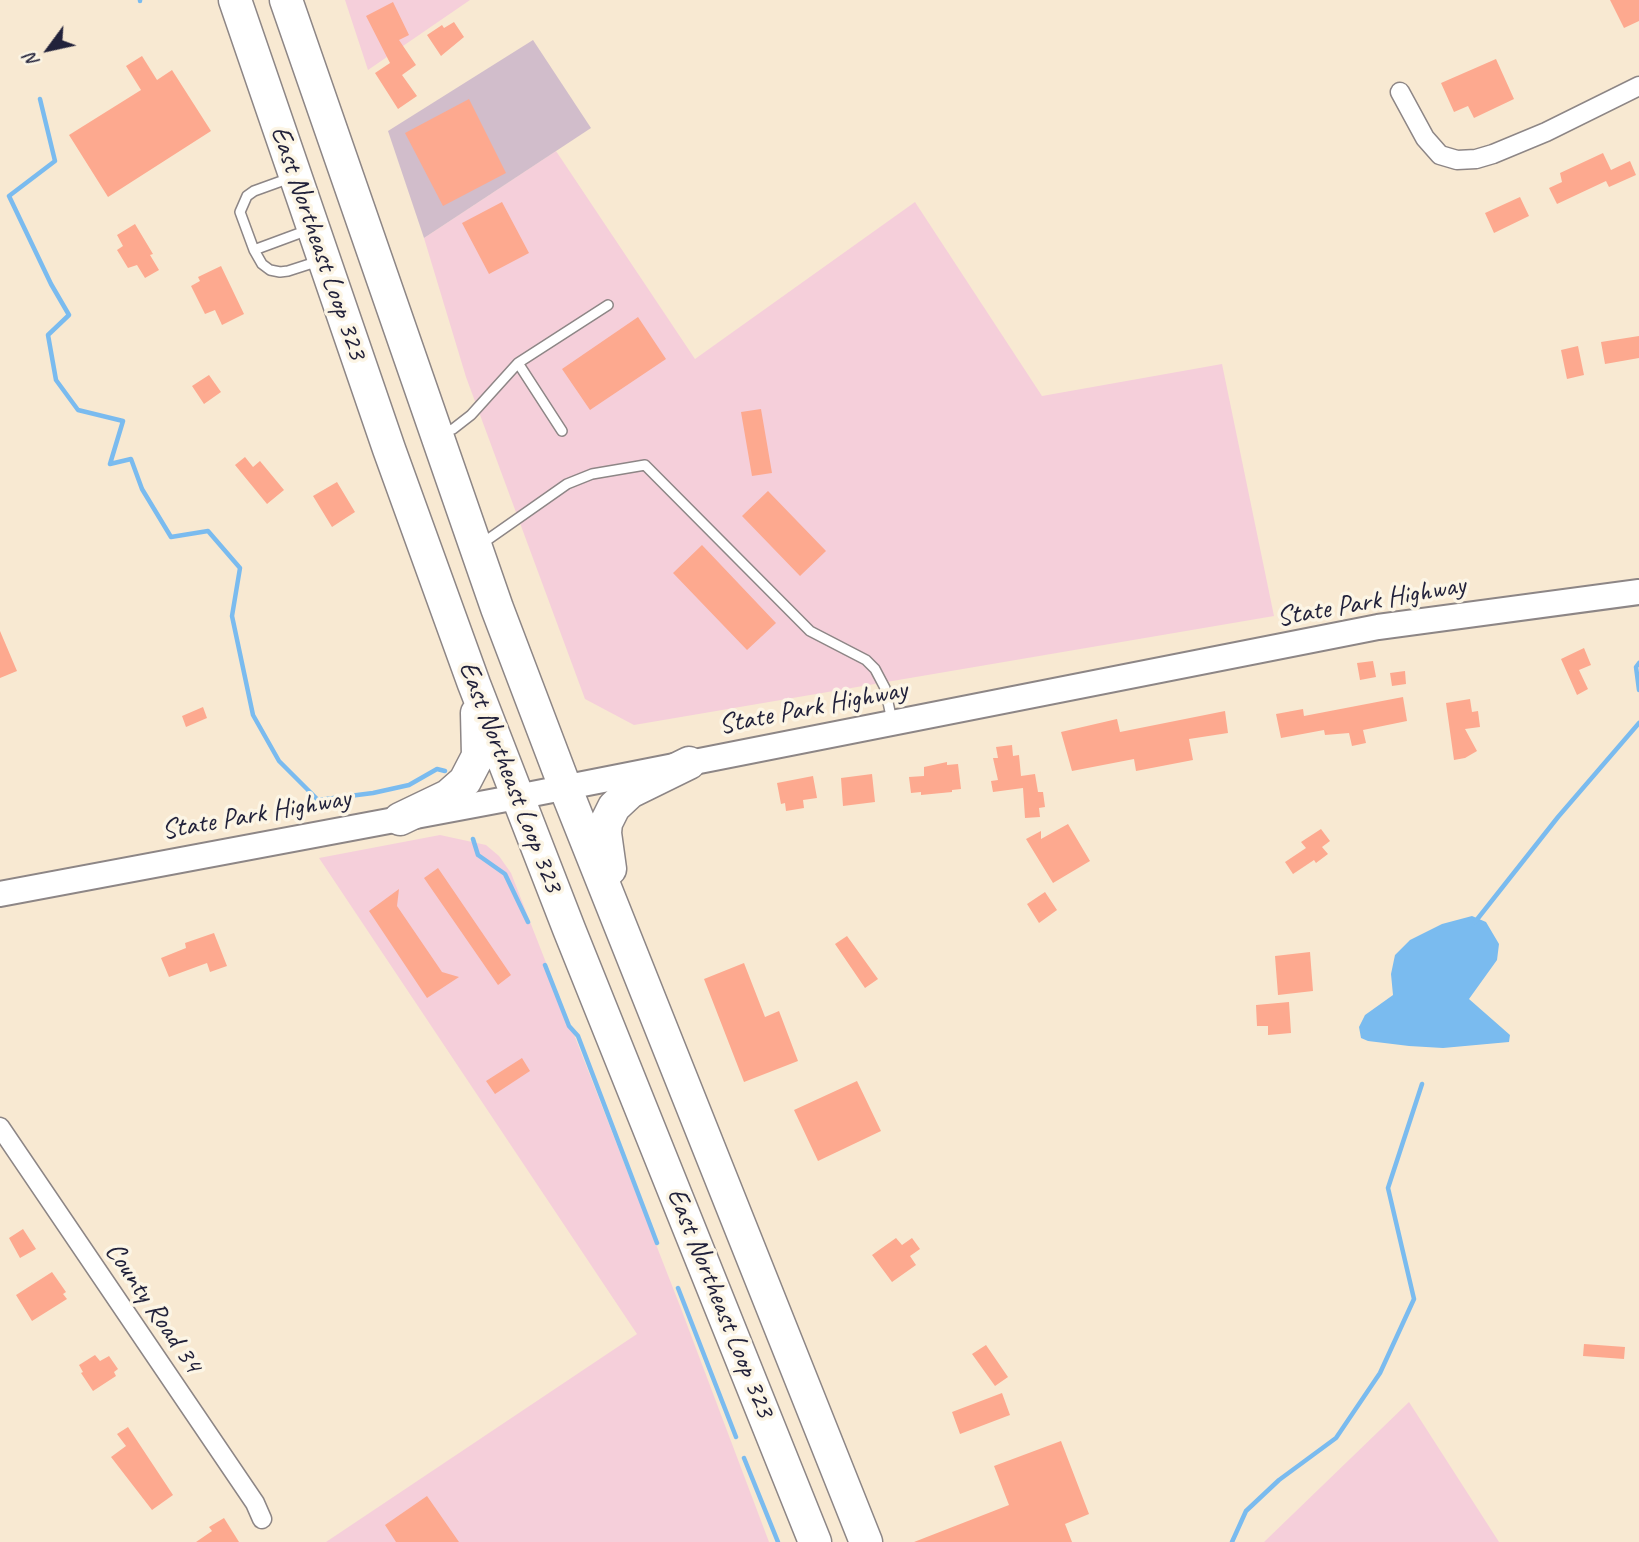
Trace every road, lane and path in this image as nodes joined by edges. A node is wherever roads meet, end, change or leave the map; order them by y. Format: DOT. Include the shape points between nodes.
graph roads {
  1 [pos="235,0"];
  2 [pos="286,0"];
  3 [pos="1639,86"];
  4 [pos="1400,92"];
  5 [pos="295,176"];
  6 [pos="313,228"];
  7 [pos="254,250"];
  8 [pos="324,259"];
  9 [pos="608,305"];
  10 [pos="518,363"];
  11 [pos="562,431"];
  12 [pos="436,435"];
  13 [pos="389,449"];
  14 [pos="475,548"];
  15 [pos="1639,592"];
  16 [pos="474,684"];
  17 [pos="892,723"];
  18 [pos="689,763"];
  19 [pos="565,787"];
  20 [pos="517,797"];
  21 [pos="400,819"];
  22 [pos="0,894"];
  23 [pos="621,926"];
  24 [pos="694,1110"];
  25 [pos="649,1126"];
  26 [pos="0,1127"];
  27 [pos="262,1519"];
  28 [pos="859,1540"];
  29 [pos="815,1542"];
  1 -- 5 [label="highway, East Northeast Loop 323"];
  2 -- 12 [label="highway, East Northeast Loop 323"];
  3 -- 4 [label="street" via="1493,154 1457,160 1440,155 1425,138"];
  5 -- 6 [label="highway, East Northeast Loop 323"];
  5 -- 7 [label="lane" via="254,191 242,204 240,212"];
  6 -- 7 [label="lane"];
  6 -- 8 [label="highway, East Northeast Loop 323"];
  7 -- 8 [label="lane" via="262,264 280,272"];
  8 -- 13 [label="highway, East Northeast Loop 323"];
  9 -- 10 [label="lane"];
  10 -- 11 [label="lane"];
  10 -- 12 [label="lane" via="471,415"];
  12 -- 13 [label="highway"];
  12 -- 14 [label="highway, East Northeast Loop 323"];
  13 -- 16 [label="highway, East Northeast Loop 323"];
  14 -- 17 [label="lane" via="567,484 592,474 645,465 810,631 875,669 885,688"];
  14 -- 19 [label="highway, East Northeast Loop 323"];
  15 -- 17 [label="main road, State Park Highway" via="1378,627"];
  16 -- 20 [label="highway, East Northeast Loop 323"];
  16 -- 21 [label="highway" via="479,744 470,774 448,796"];
  17 -- 18 [label="main road, State Park Highway"];
  18 -- 19 [label="main road, State Park Highway"];
  18 -- 23 [label="highway" via="630,792 610,814 605,844"];
  19 -- 20 [label="main road, State Park Highway"];
  19 -- 23 [label="highway, East Northeast Loop 323"];
  20 -- 21 [label="main road, State Park Highway"];
  20 -- 25 [label="highway, East Northeast Loop 323"];
  21 -- 22 [label="main road, State Park Highway"];
  23 -- 24 [label="highway, East Northeast Loop 323"];
  24 -- 25 [label="highway"];
  24 -- 28 [label="highway, East Northeast Loop 323"];
  25 -- 29 [label="highway, East Northeast Loop 323"];
  26 -- 27 [label="street, County Road 34"];
}
